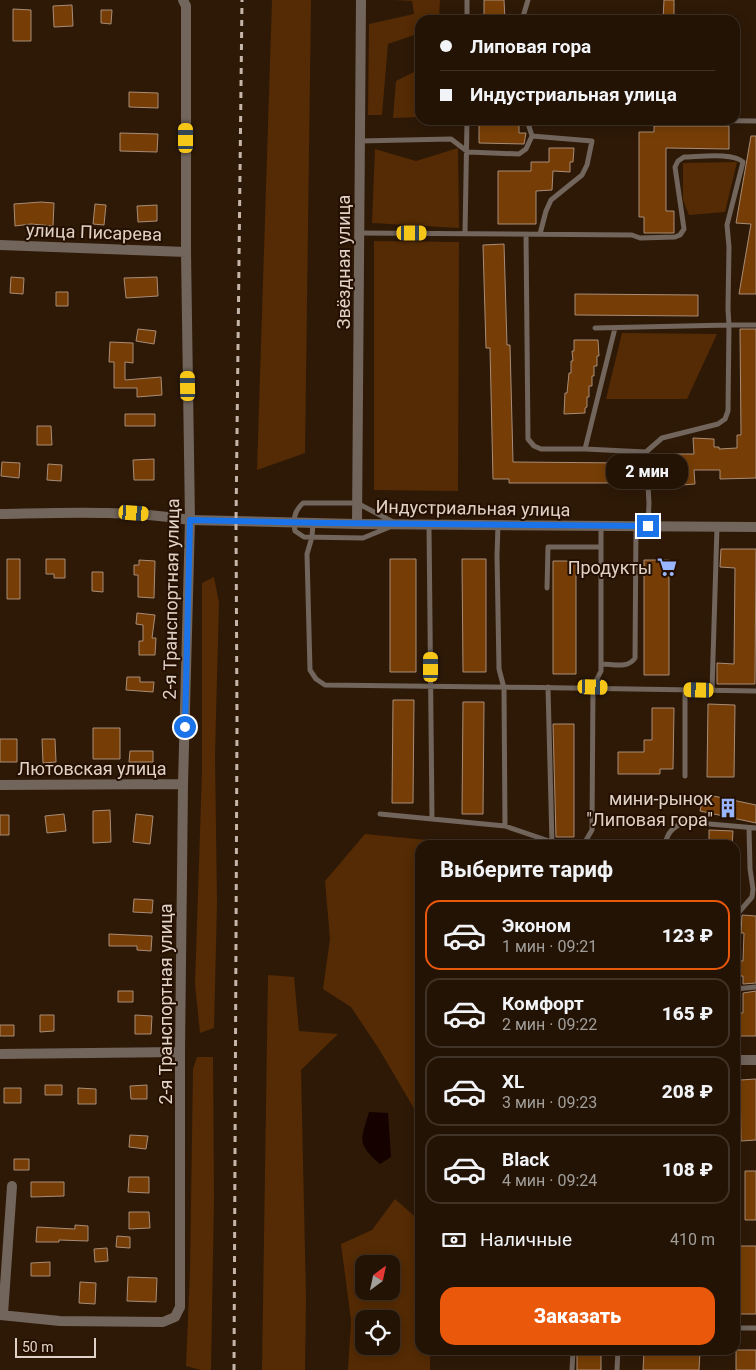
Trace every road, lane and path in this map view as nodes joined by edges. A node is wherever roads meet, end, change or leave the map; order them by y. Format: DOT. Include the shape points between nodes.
graph roads {
  1 [pos="183,0"];
  2 [pos="361,0"];
  3 [pos="467,0"];
  4 [pos="528,0"];
  5 [pos="467,15"];
  6 [pos="524,15"];
  7 [pos="740,121"];
  8 [pos="756,121"];
  9 [pos="468,125"];
  10 [pos="529,125"];
  11 [pos="532,136"];
  12 [pos="360,141"];
  13 [pos="468,152"];
  14 [pos="359,233"];
  15 [pos="465,234"];
  16 [pos="526,234"];
  17 [pos="540,234"];
  18 [pos="0,245"];
  19 [pos="186,252"];
  20 [pos="729,325"];
  21 [pos="756,325"];
  22 [pos="595,328"];
  23 [pos="615,328"];
  24 [pos="584,449"];
  25 [pos="646,452"];
  26 [pos="358,503"];
  27 [pos="0,514"];
  28 [pos="190,520"];
  29 [pos="293,523"];
  30 [pos="313,523"];
  31 [pos="357,524"];
  32 [pos="397,524"];
  33 [pos="429,524"];
  34 [pos="498,525"];
  35 [pos="601,526"];
  36 [pos="636,526"];
  37 [pos="648,526"];
  38 [pos="756,526"];
  39 [pos="717,527"];
  40 [pos="312,537"];
  41 [pos="600,547"];
  42 [pos="547,588"];
  43 [pos="601,664"];
  44 [pos="431,686"];
  45 [pos="548,687"];
  46 [pos="593,687"];
  47 [pos="504,688"];
  48 [pos="686,690"];
  49 [pos="712,690"];
  50 [pos="756,691"];
  51 [pos="685,776"];
  52 [pos="0,784"];
  53 [pos="184,784"];
  54 [pos="380,814"];
  55 [pos="432,819"];
  56 [pos="505,826"];
  57 [pos="749,828"];
  58 [pos="756,828"];
  59 [pos="542,840"];
  60 [pos="552,840"];
  61 [pos="586,840"];
  62 [pos="666,840"];
  63 [pos="740,911"];
  64 [pos="756,987"];
  65 [pos="740,988"];
  66 [pos="180,1052"];
  67 [pos="0,1054"];
  68 [pos="740,1060"];
  69 [pos="756,1060"];
  70 [pos="12,1186"];
  71 [pos="2,1314"];
  72 [pos="740,1328"];
  73 [pos="756,1328"];
  74 [pos="573,1355"];
  75 [pos="618,1355"];
  76 [pos="572,1370"];
  77 [pos="617,1370"];
  1 -- 19 [label="street, 2-я Транспортная улица" via="186,6"];
  2 -- 12 [label="street, Звёздная улица"];
  3 -- 5 [label="lane"];
  4 -- 6 [label="lane"];
  7 -- 8 [label="lane"];
  9 -- 13 [label="lane"];
  10 -- 11 [label="lane"];
  11 -- 13 [label="lane" via="526,149 519,154"];
  11 -- 17 [label="lane" via="592,141 582,175 551,200"];
  12 -- 13 [label="lane" via="452,139"];
  12 -- 14 [label="street, Звёздная улица"];
  13 -- 15 [label="lane"];
  14 -- 15 [label="lane"];
  14 -- 26 [label="street, Звёздная улица"];
  15 -- 16 [label="lane"];
  16 -- 17 [label="lane"];
  16 -- 24 [label="lane" via="528,439 541,449"];
  17 -- 20 [label="lane" via="632,235 640,238 680,236 684,229 676,168 678,161 684,158 739,158 743,162 728,225"];
  18 -- 19 [label="street, улица Писарева"];
  19 -- 28 [label="street, 2-я Транспортная улица"];
  20 -- 21 [label="lane"];
  20 -- 23 [label="lane"];
  20 -- 25 [label="lane" via="728,411 725,419 718,424 662,438"];
  22 -- 23 [label="lane"];
  23 -- 24 [label="lane"];
  24 -- 25 [label="lane"];
  25 -- 37 [label="lane"];
  26 -- 29 [label="lane" via="302,503 296,509"];
  26 -- 31 [label="street, Звёздная улица"];
  26 -- 32 [label="lane"];
  27 -- 28 [label="street, Индустриальная улица" via="134,513"];
  28 -- 29 [label="street, Индустриальная улица"];
  28 -- 53 [label="street, 2-я Транспортная улица"];
  29 -- 30 [label="street, Индустриальная улица"];
  29 -- 40 [label="lane" via="295,531 304,537"];
  30 -- 31 [label="street, Индустриальная улица"];
  30 -- 40 [label="lane"];
  31 -- 32 [label="street, Индустриальная улица"];
  32 -- 33 [label="street, Индустриальная улица"];
  32 -- 40 [label="lane" via="363,538"];
  33 -- 34 [label="street, Индустриальная улица"];
  33 -- 44 [label="lane"];
  34 -- 35 [label="street, Индустриальная улица"];
  34 -- 47 [label="lane" via="499,669"];
  35 -- 36 [label="street, Индустриальная улица"];
  35 -- 41 [label="lane"];
  36 -- 37 [label="street, Индустриальная улица"];
  36 -- 43 [label="lane" via="635,658 626,665"];
  37 -- 39 [label="street, Индустриальная улица"];
  38 -- 39 [label="street, Индустриальная улица"];
  39 -- 49 [label="lane"];
  40 -- 44 [label="lane" via="307,554 310,670 316,679 325,685"];
  41 -- 42 [label="lane" via="548,547"];
  41 -- 43 [label="lane"];
  43 -- 46 [label="lane"];
  44 -- 47 [label="lane"];
  44 -- 55 [label="lane"];
  45 -- 46 [label="lane"];
  45 -- 47 [label="lane"];
  45 -- 60 [label="lane"];
  46 -- 48 [label="lane"];
  46 -- 61 [label="lane" via="592,830"];
  47 -- 56 [label="lane"];
  48 -- 49 [label="lane"];
  48 -- 51 [label="lane"];
  49 -- 50 [label="lane"];
  52 -- 53 [label="street, Лютовская улица"];
  53 -- 66 [label="street, 2-я Транспортная улица"];
  54 -- 55 [label="lane"];
  55 -- 56 [label="lane"];
  56 -- 59 [label="lane"];
  57 -- 58 [label="lane"];
  57 -- 62 [label="lane" via="687,822 675,826"];
  57 -- 63 [label="lane" via="753,889 752,897"];
  64 -- 65 [label="lane"];
  66 -- 67 [label="street"];
  66 -- 71 [label="street, 2-я Транспортная улица" via="180,1307 175,1317 163,1322 60,1321"];
  68 -- 69 [label="street"];
  70 -- 71 [label="street"];
  72 -- 73 [label="lane"];
  74 -- 76 [label="lane"];
  75 -- 77 [label="lane"];
}
